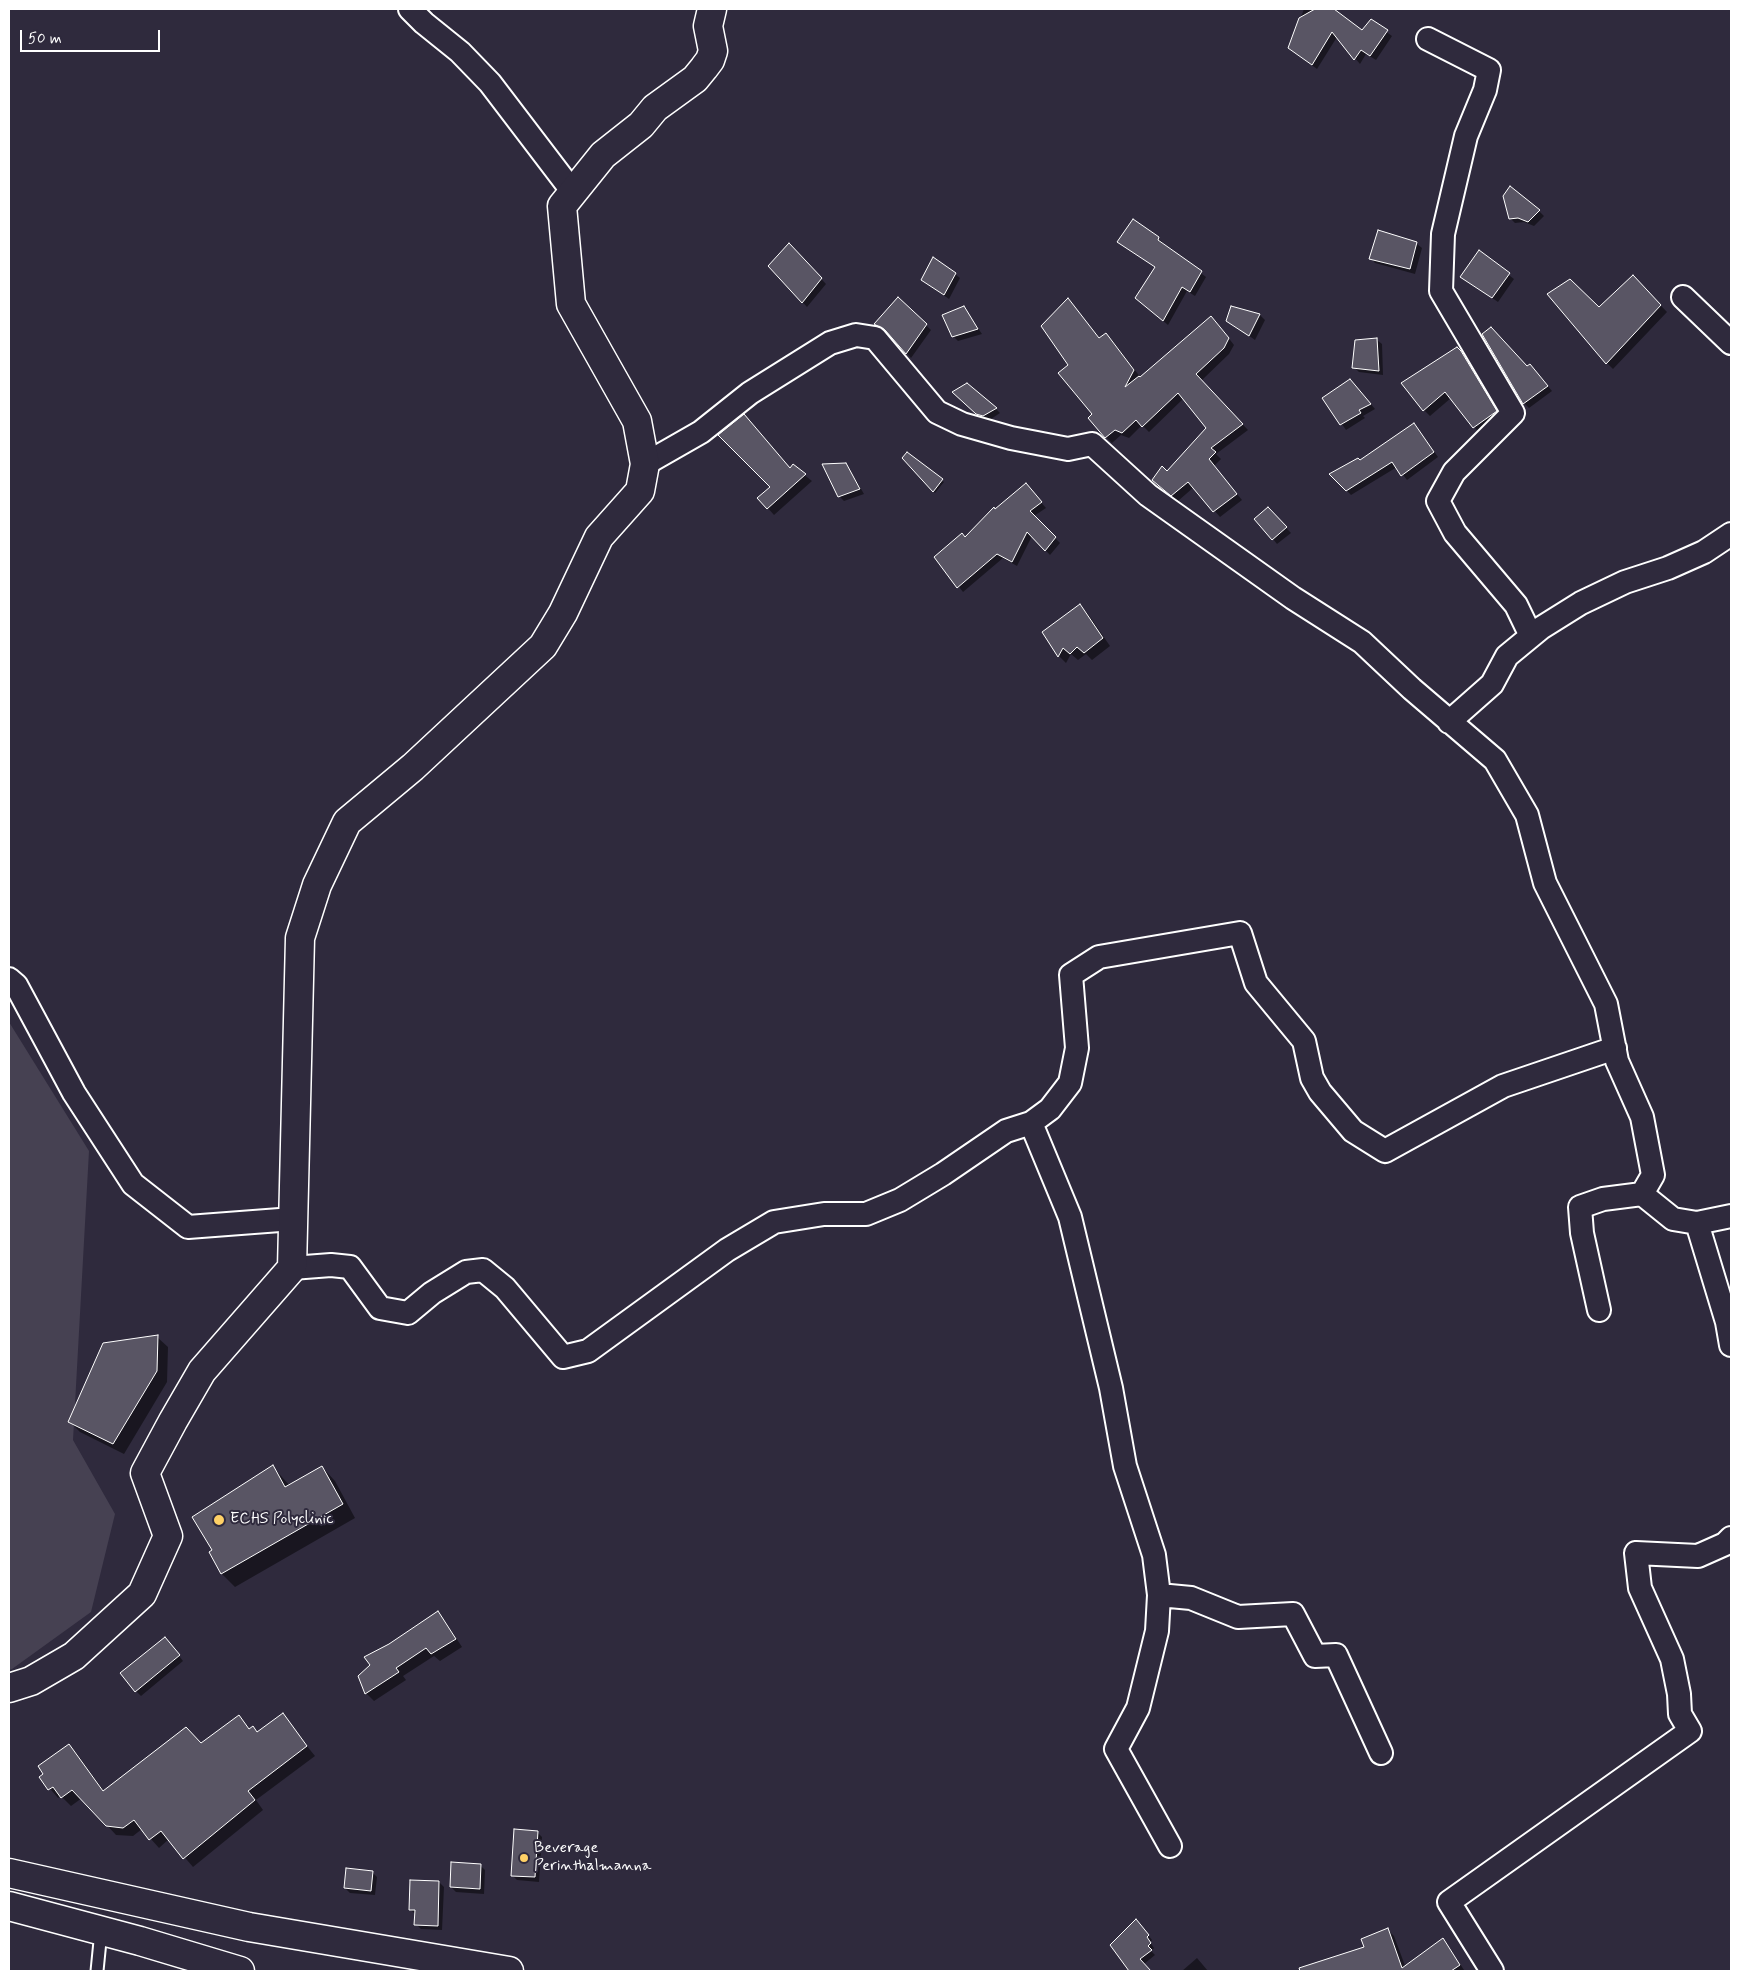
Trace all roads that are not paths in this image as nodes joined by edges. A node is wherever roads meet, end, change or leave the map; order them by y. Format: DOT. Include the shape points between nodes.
graph roads {
  1 [pos="410,9"];
  2 [pos="712,9"];
  3 [pos="1428,39"];
  4 [pos="573,192"];
  5 [pos="1683,296"];
  6 [pos="1731,343"];
  7 [pos="645,464"];
  8 [pos="1731,534"];
  9 [pos="1531,636"];
  10 [pos="1449,722"];
  11 [pos="9,979"];
  12 [pos="1615,1048"];
  13 [pos="1031,1123"];
  14 [pos="1642,1194"];
  15 [pos="1731,1216"];
  16 [pos="293,1219"];
  17 [pos="1698,1223"];
  18 [pos="292,1268"];
  19 [pos="1599,1310"];
  20 [pos="1731,1345"];
  21 [pos="1731,1538"];
  22 [pos="1159,1595"];
  23 [pos="9,1688"];
  24 [pos="1381,1754"];
  25 [pos="1170,1846"];
  26 [pos="9,1873"];
  27 [pos="9,1906"];
  28 [pos="100,1931"];
  29 [pos="97,1971"];
  30 [pos="240,1971"];
  31 [pos="509,1971"];
  32 [pos="1492,1971"];
  1 -- 4 [label="street" via="490,83"];
  2 -- 4 [label="main road" via="708,26 713,50 704,68 603,155"];
  3 -- 9 [label="street" via="1489,70 1485,90 1466,136 1443,234 1441,291 1513,413 1454,472 1438,501 1455,533 1516,606"];
  4 -- 7 [label="main road" via="562,206 571,304 637,421"];
  5 -- 6 [label="street"];
  7 -- 10 [label="street" via="701,432 750,393 830,343 856,334 875,338 937,412 962,424 1011,438 1068,449 1092,444 1148,495 1293,598 1362,642"];
  7 -- 16 [label="main road" via="640,491 599,536 563,613 543,646 347,822 317,884 300,938"];
  8 -- 9 [label="street" via="1704,552 1625,582 1581,603"];
  9 -- 10 [label="street" via="1507,656 1492,684"];
  10 -- 12 [label="street" via="1495,760 1527,815 1545,883 1606,1004"];
  11 -- 16 [label="street" via="16,985 74,1092 133,1184 188,1227"];
  12 -- 13 [label="street" via="1503,1086 1385,1151 1353,1131 1320,1092 1312,1078 1304,1041 1256,983 1240,933 1099,957 1072,975 1077,1048 1070,1083 1050,1109"];
  12 -- 14 [label="street" via="1617,1061 1642,1117 1653,1175"];
  13 -- 18 [label="street" via="1006,1131 900,1200 866,1214 824,1214 774,1222 727,1250 588,1351 563,1357 505,1288 483,1270 466,1272 408,1313 380,1308 350,1267"];
  13 -- 22 [label="street" via="1070,1217 1111,1388 1125,1466 1154,1555"];
  14 -- 17 [label="street" via="1673,1219"];
  14 -- 19 [label="street" via="1603,1199 1580,1207 1582,1233"];
  15 -- 17 [label="street"];
  16 -- 18 [label="main road"];
  17 -- 20 [label="street"];
  18 -- 23 [label="main road" via="202,1371 146,1473 168,1536 142,1594 74,1656 31,1681"];
  21 -- 32 [label="street" via="1698,1556 1636,1553 1640,1588 1672,1659 1680,1714 1690,1731 1449,1902"];
  22 -- 24 [label="street" via="1191,1598 1238,1617 1293,1614 1315,1656 1336,1655"];
  22 -- 25 [label="street" via="1157,1631 1138,1708 1116,1749"];
  26 -- 31 [label="main road" via="249,1927"];
  27 -- 28 [label="main road"];
  28 -- 29 [label="lane"];
  28 -- 30 [label="main road"];
}
